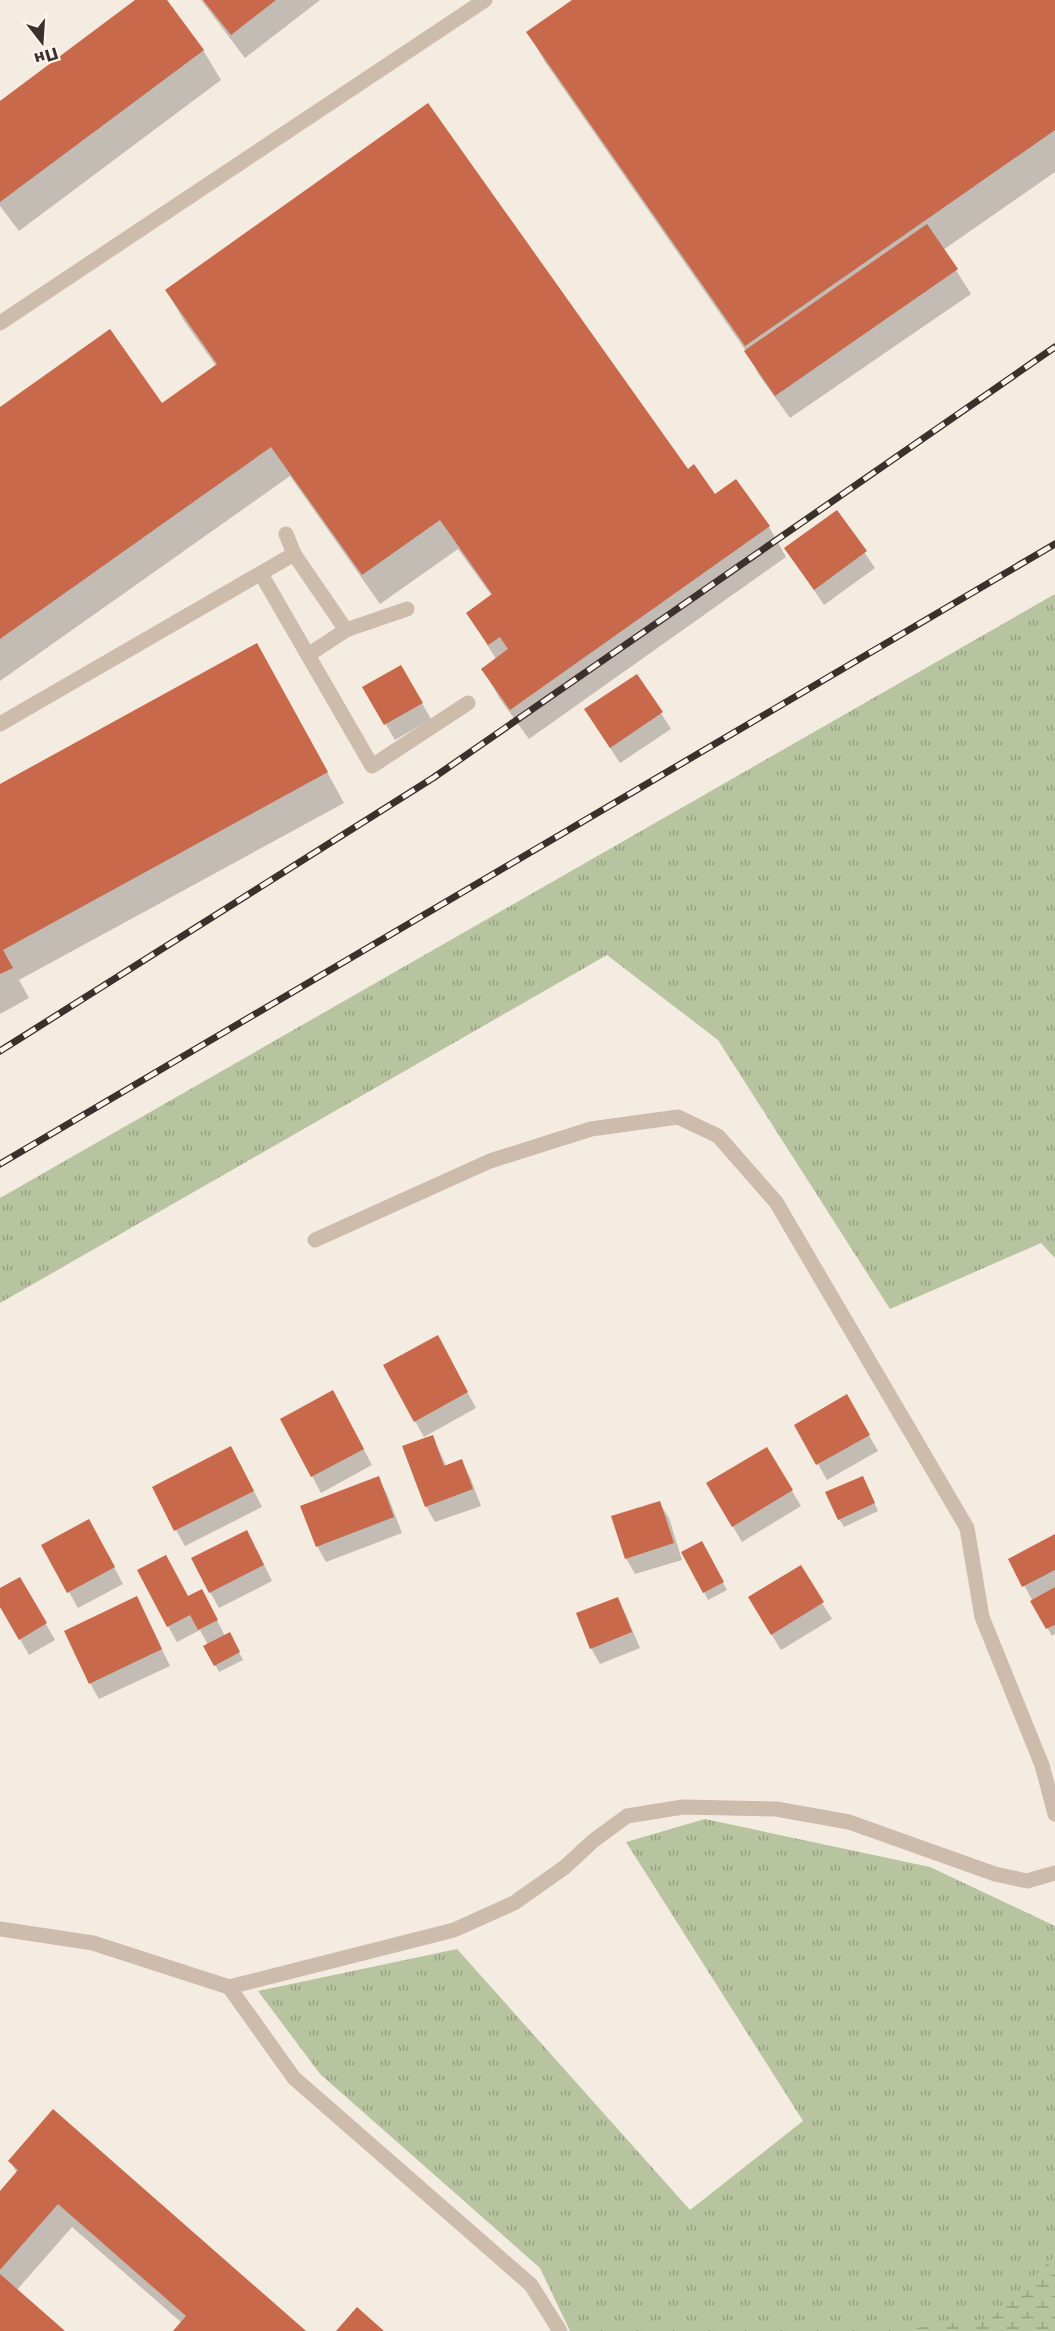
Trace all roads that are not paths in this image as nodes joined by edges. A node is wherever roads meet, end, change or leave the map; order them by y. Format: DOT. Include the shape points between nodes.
graph roads {
  1 [pos="485,0"];
  2 [pos="0,323"];
  3 [pos="286,534"];
  4 [pos="294,554"];
  5 [pos="261,574"];
  6 [pos="407,609"];
  7 [pos="345,630"];
  8 [pos="308,655"];
  9 [pos="468,703"];
  10 [pos="0,724"];
  11 [pos="315,1240"];
  12 [pos="1055,1814"];
  13 [pos="1055,1873"];
  14 [pos="0,1929"];
  15 [pos="229,1988"];
  16 [pos="560,2331"];
  1 -- 2 [label="street"];
  3 -- 4 [label="street"];
  4 -- 5 [label="street"];
  4 -- 7 [label="street"];
  5 -- 8 [label="street"];
  5 -- 10 [label="street"];
  6 -- 7 [label="street"];
  7 -- 8 [label="street"];
  8 -- 9 [label="street" via="372,766"];
  11 -- 12 [label="street" via="490,1161 591,1129 678,1117 718,1136 776,1202 967,1528 982,1617 1042,1765"];
  13 -- 15 [label="street" via="1027,1881 995,1874 849,1822 787,1811 683,1807 627,1816 514,1903 454,1930"];
  14 -- 15 [label="street" via="93,1943"];
  15 -- 16 [label="street" via="294,2078 531,2285"];
}
